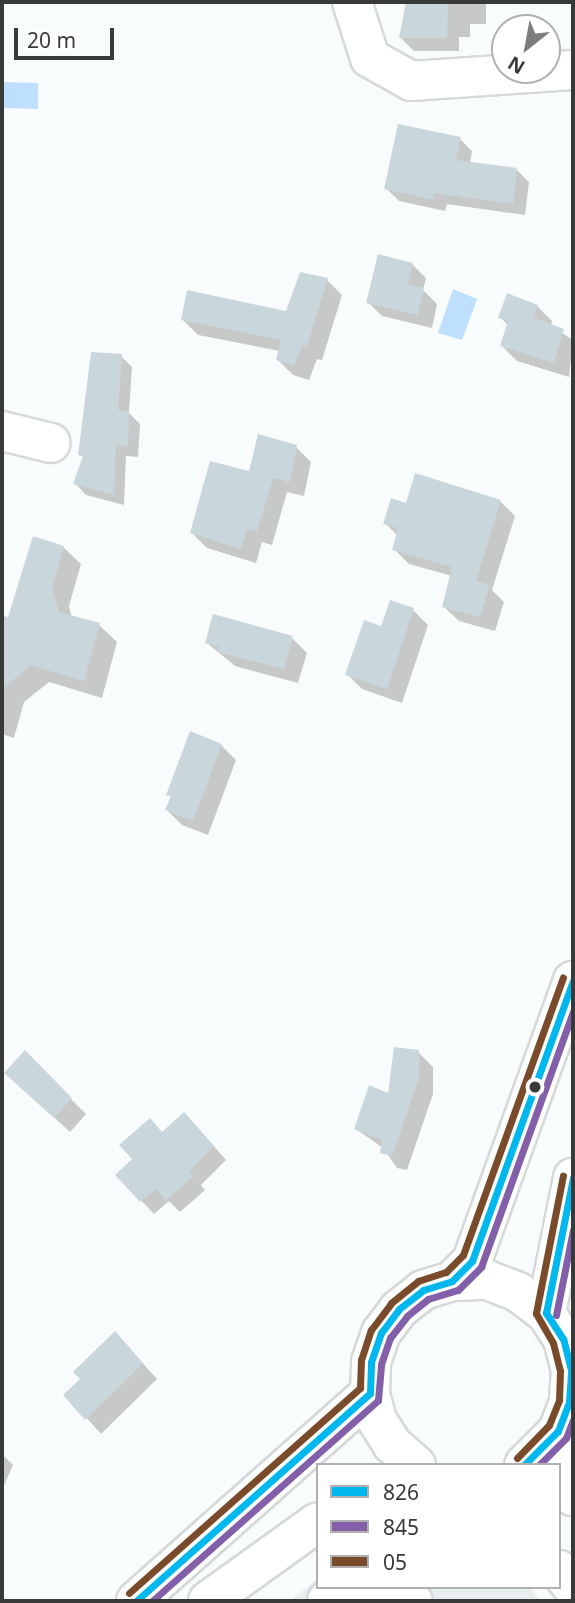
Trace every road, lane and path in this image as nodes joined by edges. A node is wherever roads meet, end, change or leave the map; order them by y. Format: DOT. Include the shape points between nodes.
graph roads {
  1 [pos="352,2"];
  2 [pos="573,70"];
  3 [pos="2,431"];
  4 [pos="51,443"];
  5 [pos="573,981"];
  6 [pos="573,1178"];
  7 [pos="452,1281"];
  8 [pos="545,1313"];
  9 [pos="370,1393"];
  10 [pos="558,1432"];
  11 [pos="411,1463"];
  12 [pos="526,1463"];
  13 [pos="573,1496"];
  14 [pos="316,1523"];
  15 [pos="561,1572"];
  16 [pos="573,1587"];
  17 [pos="360,1589"];
  18 [pos="379,1589"];
  19 [pos="136,1601"];
  20 [pos="208,1601"];
  21 [pos="327,1601"];
  22 [pos="413,1601"];
  1 -- 2 [label="main road" via="370,58 411,81"];
  3 -- 4 [label="main road"];
  5 -- 7 [label="main road" via="472,1261"];
  6 -- 8 [label="main road"];
  7 -- 8 [label="main road" via="486,1280 518,1292"];
  7 -- 9 [label="main road" via="423,1290 399,1309 377,1343"];
  8 -- 10 [label="main road" via="563,1339 571,1370 569,1402"];
  9 -- 11 [label="main road" via="377,1420"];
  9 -- 19 [label="main road"];
  10 -- 12 [label="main road"];
  10 -- 13 [label="main road"];
  14 -- 20 [label="main road"];
  15 -- 16 [label="main road"];
  17 -- 21 [label="main road" via="335,1593"];
  18 -- 22 [label="main road"];
}
